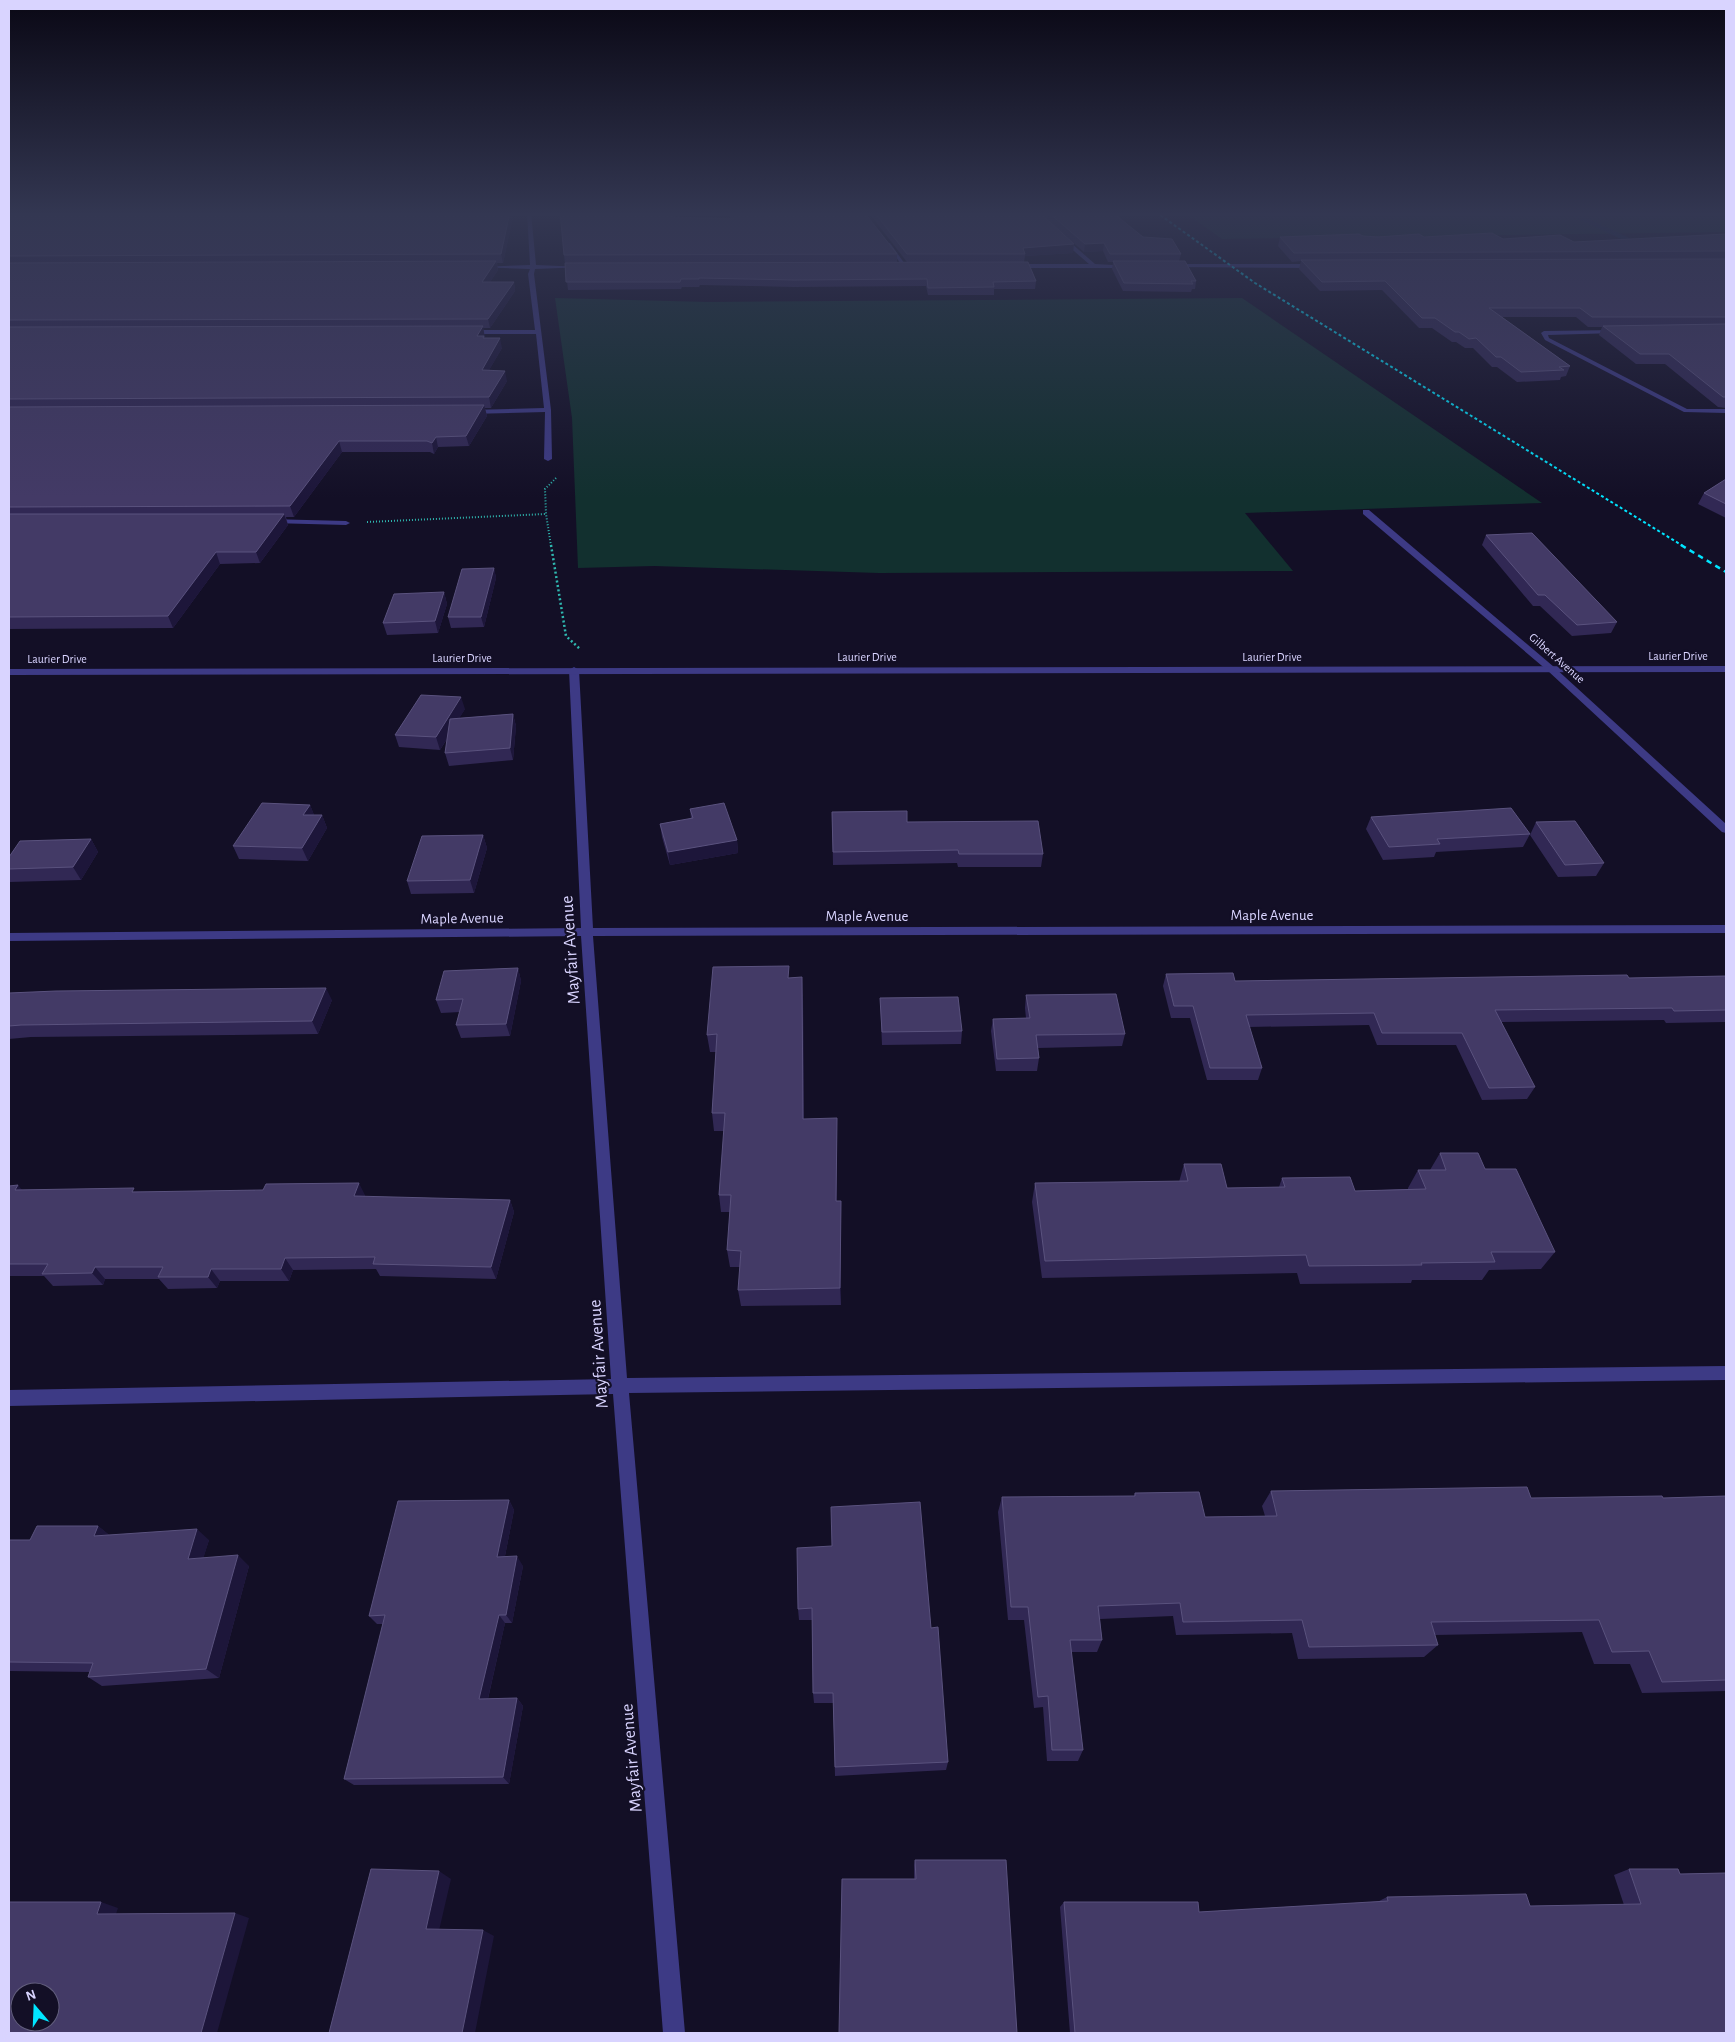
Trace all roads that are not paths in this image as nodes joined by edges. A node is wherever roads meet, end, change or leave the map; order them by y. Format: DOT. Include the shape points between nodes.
graph roads {
  1 [pos="535,307"];
  2 [pos="1622,331"];
  3 [pos="465,332"];
  4 [pos="538,332"];
  5 [pos="548,410"];
  6 [pos="1726,411"];
  7 [pos="460,413"];
  8 [pos="548,459"];
  9 [pos="1366,512"];
  10 [pos="261,521"];
  11 [pos="346,523"];
  12 [pos="1551,669"];
  13 [pos="1726,669"];
  14 [pos="574,670"];
  15 [pos="9,672"];
  16 [pos="1726,830"];
  17 [pos="1726,929"];
  18 [pos="587,932"];
  19 [pos="9,937"];
  20 [pos="1726,1373"];
  21 [pos="620,1386"];
  22 [pos="9,1398"];
  23 [pos="674,2033"];
  1 -- 4 [label="street"];
  2 -- 6 [label="street" via="1544,333 1547,339 1686,411"];
  3 -- 4 [label="street"];
  4 -- 5 [label="street"];
  5 -- 7 [label="street"];
  5 -- 8 [label="street"];
  9 -- 12 [label="street, Gilbert Avenue"];
  10 -- 11 [label="street"];
  12 -- 13 [label="street, Laurier Drive"];
  12 -- 14 [label="street, Laurier Drive"];
  12 -- 16 [label="street, Gilbert Avenue"];
  14 -- 15 [label="street, Laurier Drive"];
  14 -- 18 [label="street, Mayfair Avenue"];
  17 -- 18 [label="street, Maple Avenue"];
  18 -- 19 [label="street, Maple Avenue"];
  18 -- 21 [label="street, Mayfair Avenue"];
  20 -- 21 [label="street"];
  21 -- 22 [label="street"];
  21 -- 23 [label="street, Mayfair Avenue"];
}
